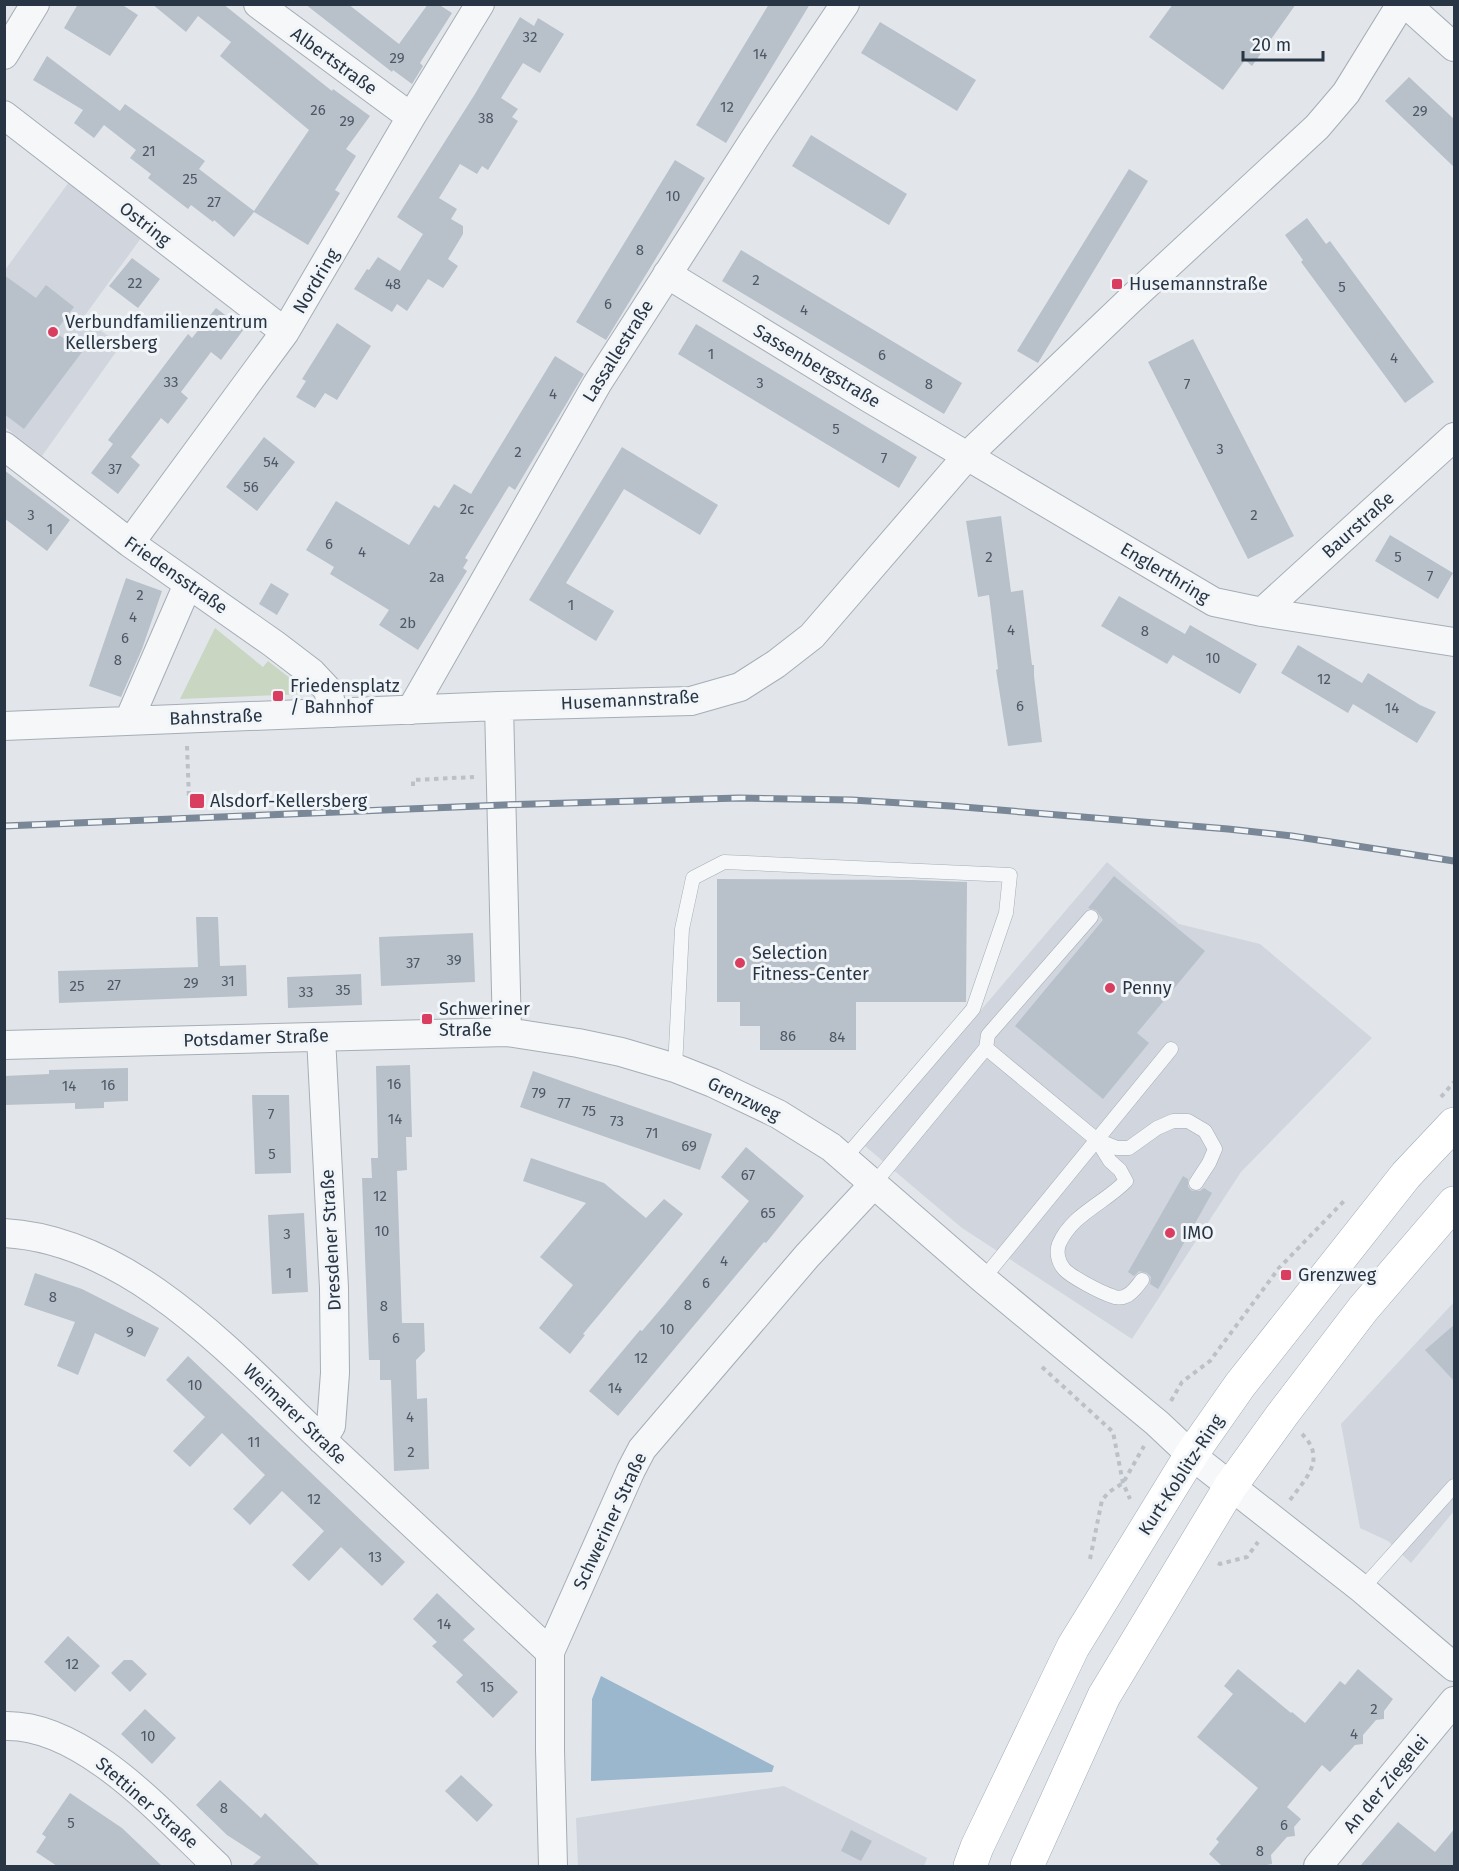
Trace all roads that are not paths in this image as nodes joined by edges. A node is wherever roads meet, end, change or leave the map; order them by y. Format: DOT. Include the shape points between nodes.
graph roads {
  1 [pos="35,4"];
  2 [pos="258,4"];
  3 [pos="480,4"];
  4 [pos="845,4"];
  5 [pos="1401,4"];
  6 [pos="1406,4"];
  7 [pos="1455,47"];
  8 [pos="4,55"];
  9 [pos="4,115"];
  10 [pos="411,117"];
  11 [pos="667,274"];
  12 [pos="285,333"];
  13 [pos="1455,437"];
  14 [pos="4,446"];
  15 [pos="968,455"];
  16 [pos="130,543"];
  17 [pos="188,584"];
  18 [pos="1262,612"];
  19 [pos="1455,642"];
  20 [pos="499,706"];
  21 [pos="411,710"];
  22 [pos="333,713"];
  23 [pos="129,720"];
  24 [pos="4,726"];
  25 [pos="1091,917"];
  26 [pos="507,1032"];
  27 [pos="321,1037"];
  28 [pos="4,1045"];
  29 [pos="986,1048"];
  30 [pos="1171,1049"];
  31 [pos="675,1068"];
  32 [pos="1447,1112"];
  33 [pos="1096,1140"];
  34 [pos="844,1159"];
  35 [pos="1196,1183"];
  36 [pos="873,1185"];
  37 [pos="1455,1203"];
  38 [pos="4,1233"];
  39 [pos="983,1279"];
  40 [pos="1142,1280"];
  41 [pos="322,1440"];
  42 [pos="1191,1455"];
  43 [pos="1230,1486"];
  44 [pos="1455,1486"];
  45 [pos="1362,1589"];
  46 [pos="550,1652"];
  47 [pos="1455,1667"];
  48 [pos="1455,1701"];
  49 [pos="4,1726"];
  50 [pos="217,1866"];
  51 [pos="553,1866"];
  52 [pos="970,1866"];
  53 [pos="1027,1866"];
  54 [pos="1318,1866"];
  1 -- 8 [label="street"];
  2 -- 10 [label="street, Albertstraße"];
  3 -- 10 [label="street, Nordring"];
  4 -- 11 [label="street, Lassallestraße"];
  5 -- 15 [label="street, Husemannstraße" via="1346,93 1317,127"];
  6 -- 7 [label="street"];
  9 -- 12 [label="street, Ostring"];
  10 -- 12 [label="street, Nordring"];
  11 -- 15 [label="street, Sassenbergstraße"];
  11 -- 21 [label="street, Lassallestraße" via="597,384"];
  12 -- 16 [label="street, Nordring"];
  13 -- 18 [label="street, Baurstraße"];
  14 -- 16 [label="street, Friedensstraße"];
  15 -- 18 [label="street, Englerthring" via="1214,602"];
  15 -- 20 [label="street, Husemannstraße" via="812,636 740,687 691,701"];
  16 -- 17 [label="street, Friedensstraße"];
  17 -- 22 [label="street, Friedensstraße" via="312,673 328,690"];
  17 -- 23 [label="street"];
  18 -- 19 [label="street, Englerthring"];
  20 -- 21 [label="street, Bahnstraße"];
  20 -- 26 [label="street"];
  21 -- 22 [label="street, Bahnstraße"];
  22 -- 23 [label="street, Bahnstraße"];
  23 -- 24 [label="street, Bahnstraße"];
  25 -- 29 [label="lane" via="988,1035"];
  26 -- 27 [label="street, Potsdamer Straße"];
  26 -- 31 [label="street, Grenzweg" via="610,1050"];
  27 -- 28 [label="street, Potsdamer Straße"];
  27 -- 41 [label="street, Dresdener Straße" via="335,1362 331,1426"];
  29 -- 33 [label="lane"];
  29 -- 36 [label="lane"];
  30 -- 33 [label="lane"];
  31 -- 34 [label="street, Grenzweg" via="778,1114"];
  31 -- 34 [label="lane" via="682,929 693,878 724,862 1010,875 1006,912 973,1009"];
  32 -- 42 [label="main road, Kurt-Koblitz-Ring" via="1399,1184 1240,1385"];
  33 -- 35 [label="lane" via="1129,1148 1156,1128 1173,1121 1188,1121 1205,1131 1215,1149"];
  33 -- 39 [label="lane"];
  33 -- 40 [label="lane" via="1126,1181 1072,1226 1060,1242 1059,1263 1066,1272 1114,1297 1133,1292"];
  34 -- 36 [label="street, Grenzweg"];
  36 -- 39 [label="street, Grenzweg"];
  36 -- 46 [label="street, Schweriner Straße" via="642,1449"];
  37 -- 43 [label="main road" via="1363,1309"];
  38 -- 41 [label="street, Weimarer Straße" via="70,1245 167,1298 218,1340"];
  39 -- 42 [label="street, Grenzweg" via="1157,1422"];
  41 -- 46 [label="street, Weimarer Straße"];
  42 -- 43 [label="street, Grenzweg"];
  42 -- 52 [label="main road, Kurt-Koblitz-Ring" via="1073,1647"];
  43 -- 45 [label="street"];
  43 -- 53 [label="main road" via="1104,1696"];
  44 -- 45 [label="lane"];
  45 -- 47 [label="street"];
  46 -- 51 [label="street, Schweriner Straße"];
  48 -- 54 [label="street, An der Ziegelei"];
  49 -- 50 [label="street, Stettiner Straße" via="47,1733 77,1745 116,1772"];
}
